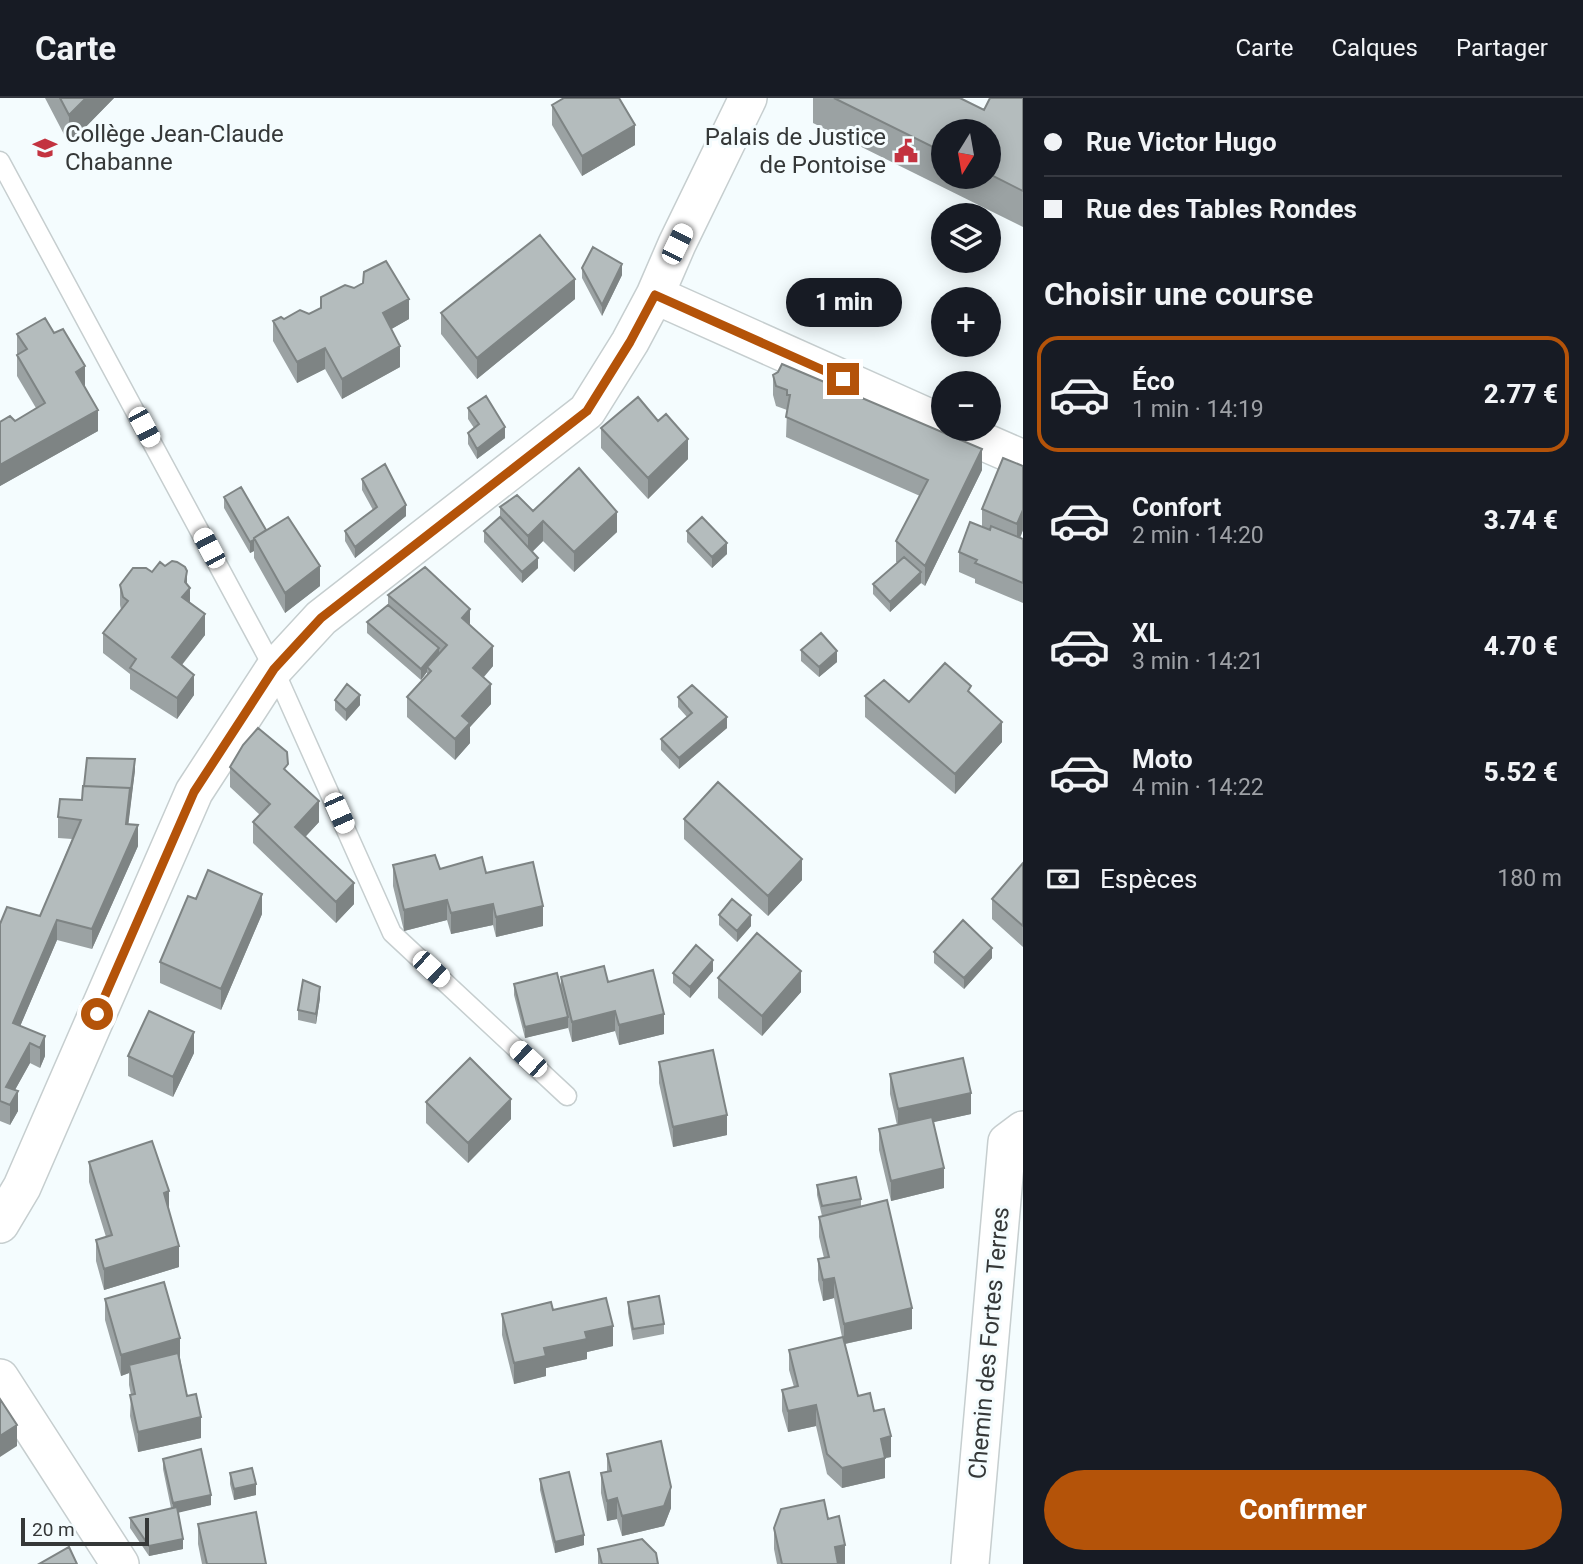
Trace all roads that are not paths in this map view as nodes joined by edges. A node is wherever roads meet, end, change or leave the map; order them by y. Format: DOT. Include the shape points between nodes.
graph roads {
  1 [pos="748,98"];
  2 [pos="0,161"];
  3 [pos="655,295"];
  4 [pos="931,419"];
  5 [pos="982,441"];
  6 [pos="1023,459"];
  7 [pos="274,669"];
  8 [pos="567,1096"];
  9 [pos="1023,1130"];
  10 [pos="1,1226"];
  11 [pos="0,1378"];
  12 [pos="120,1564"];
  13 [pos="970,1564"];
  1 -- 3 [label="street"];
  2 -- 7 [label="lane"];
  3 -- 4 [label="street"];
  3 -- 7 [label="street" via="587,411 321,618"];
  5 -- 6 [label="street"];
  7 -- 8 [label="lane" via="392,933"];
  7 -- 10 [label="street" via="194,792"];
  9 -- 13 [label="street, Chemin des Fortes Terres" via="1007,1142"];
  11 -- 12 [label="street"];
}
